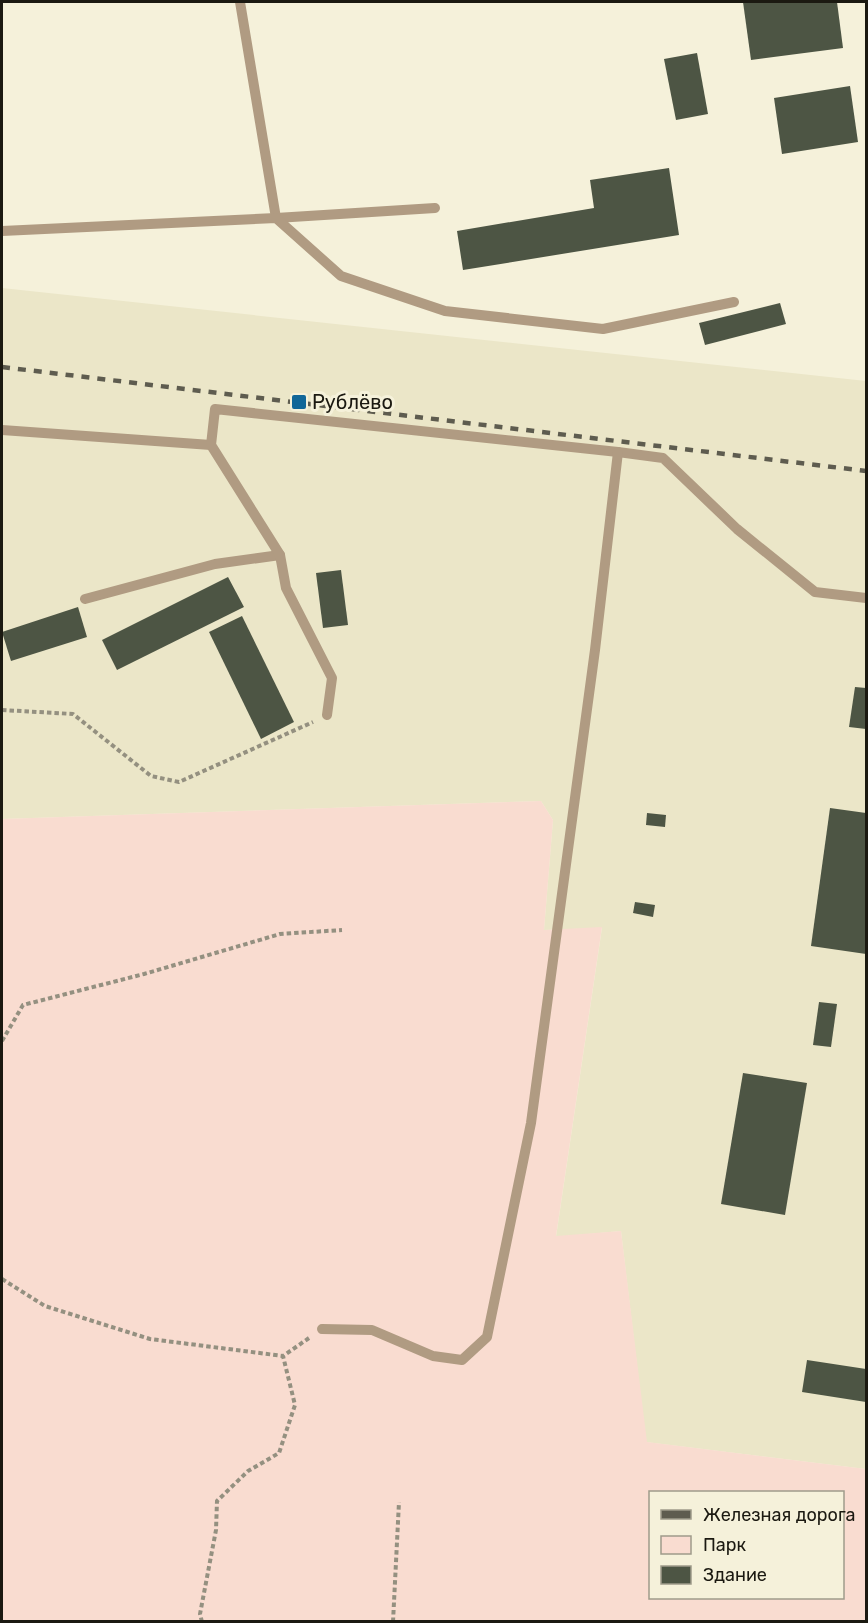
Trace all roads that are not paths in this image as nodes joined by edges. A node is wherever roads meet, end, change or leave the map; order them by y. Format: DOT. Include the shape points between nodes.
graph roads {
  1 [pos="240,2"];
  2 [pos="435,208"];
  3 [pos="276,218"];
  4 [pos="2,231"];
  5 [pos="734,302"];
  6 [pos="2,430"];
  7 [pos="211,445"];
  8 [pos="618,452"];
  9 [pos="280,555"];
  10 [pos="85,598"];
  11 [pos="867,598"];
  12 [pos="327,715"];
  13 [pos="322,1329"];
  1 -- 3 [label="lane"];
  2 -- 3 [label="lane"];
  3 -- 4 [label="lane"];
  3 -- 5 [label="lane" via="341,276 445,310 603,328"];
  6 -- 7 [label="lane"];
  7 -- 8 [label="lane" via="215,409"];
  7 -- 9 [label="lane"];
  8 -- 11 [label="lane" via="663,458 737,529 815,592"];
  8 -- 13 [label="lane" via="531,1123 487,1337 462,1360 433,1356 372,1330"];
  9 -- 10 [label="lane" via="215,564"];
  9 -- 12 [label="lane" via="286,588 332,678"];
}
